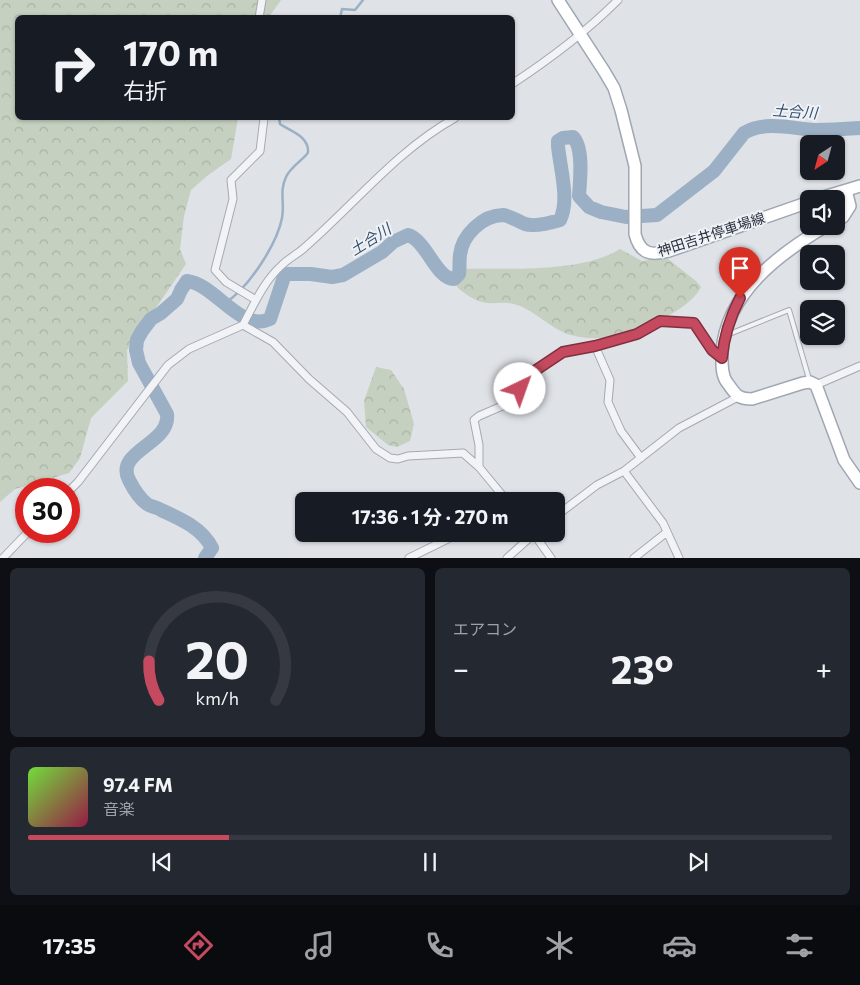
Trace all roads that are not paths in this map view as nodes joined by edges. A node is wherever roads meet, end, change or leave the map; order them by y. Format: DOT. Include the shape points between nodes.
graph roads {
  1 [pos="262,0"];
  2 [pos="558,0"];
  3 [pos="618,0"];
  4 [pos="260,15"];
  5 [pos="581,34"];
  6 [pos="515,82"];
  7 [pos="264,120"];
  8 [pos="451,120"];
  9 [pos="860,186"];
  10 [pos="846,190"];
  11 [pos="800,205"];
  12 [pos="845,214"];
  13 [pos="814,235"];
  14 [pos="256,300"];
  15 [pos="243,325"];
  16 [pos="726,336"];
  17 [pos="595,346"];
  18 [pos="722,358"];
  19 [pos="860,366"];
  20 [pos="813,383"];
  21 [pos="738,397"];
  22 [pos="641,458"];
  23 [pos="479,467"];
  24 [pos="624,471"];
  25 [pos="80,478"];
  26 [pos="860,483"];
  27 [pos="499,492"];
  28 [pos="565,509"];
  29 [pos="667,532"];
  30 [pos="442,542"];
  31 [pos="525,542"];
  32 [pos="540,542"];
  33 [pos="17,543"];
  34 [pos="3,558"];
  35 [pos="409,558"];
  36 [pos="507,558"];
  37 [pos="551,558"];
  38 [pos="634,558"];
  39 [pos="679,558"];
  1 -- 4 [label="street"];
  2 -- 5 [label="main road, 神田吉井停車場線"];
  3 -- 5 [label="street"];
  5 -- 6 [label="street"];
  5 -- 11 [label="main road, 神田吉井停車場線" via="614,88 621,110 635,166 638,244 648,253 658,253"];
  7 -- 14 [label="street" via="260,151 231,180 233,199 215,270 226,282"];
  8 -- 14 [label="street" via="389,167 282,265"];
  9 -- 10 [label="main road"];
  10 -- 12 [label="main road" via="850,206"];
  13 -- 16 [label="main road" via="762,273 740,298"];
  14 -- 15 [label="street"];
  15 -- 23 [label="street" via="273,342 347,412 376,449 390,458 459,452"];
  15 -- 25 [label="street" via="189,348 168,365"];
  16 -- 18 [label="main road"];
  16 -- 20 [label="lane" via="789,310"];
  17 -- 18 [label="street" via="637,334 660,321 694,323 712,350"];
  17 -- 22 [label="street" via="610,380 608,402 621,431"];
  17 -- 23 [label="street" via="563,352 530,374 509,403 474,420"];
  18 -- 21 [label="main road" via="724,378"];
  19 -- 20 [label="street"];
  20 -- 21 [label="main road" via="752,399"];
  20 -- 26 [label="main road" via="844,460"];
  21 -- 22 [label="street" via="679,428"];
  22 -- 24 [label="street"];
  23 -- 27 [label="street"];
  24 -- 28 [label="street" via="597,485"];
  24 -- 29 [label="street"];
  29 -- 38 [label="street"];
  29 -- 39 [label="street"];
  30 -- 35 [label="street"];
  31 -- 36 [label="street"];
  32 -- 37 [label="street"];
  33 -- 34 [label="street"];
}
